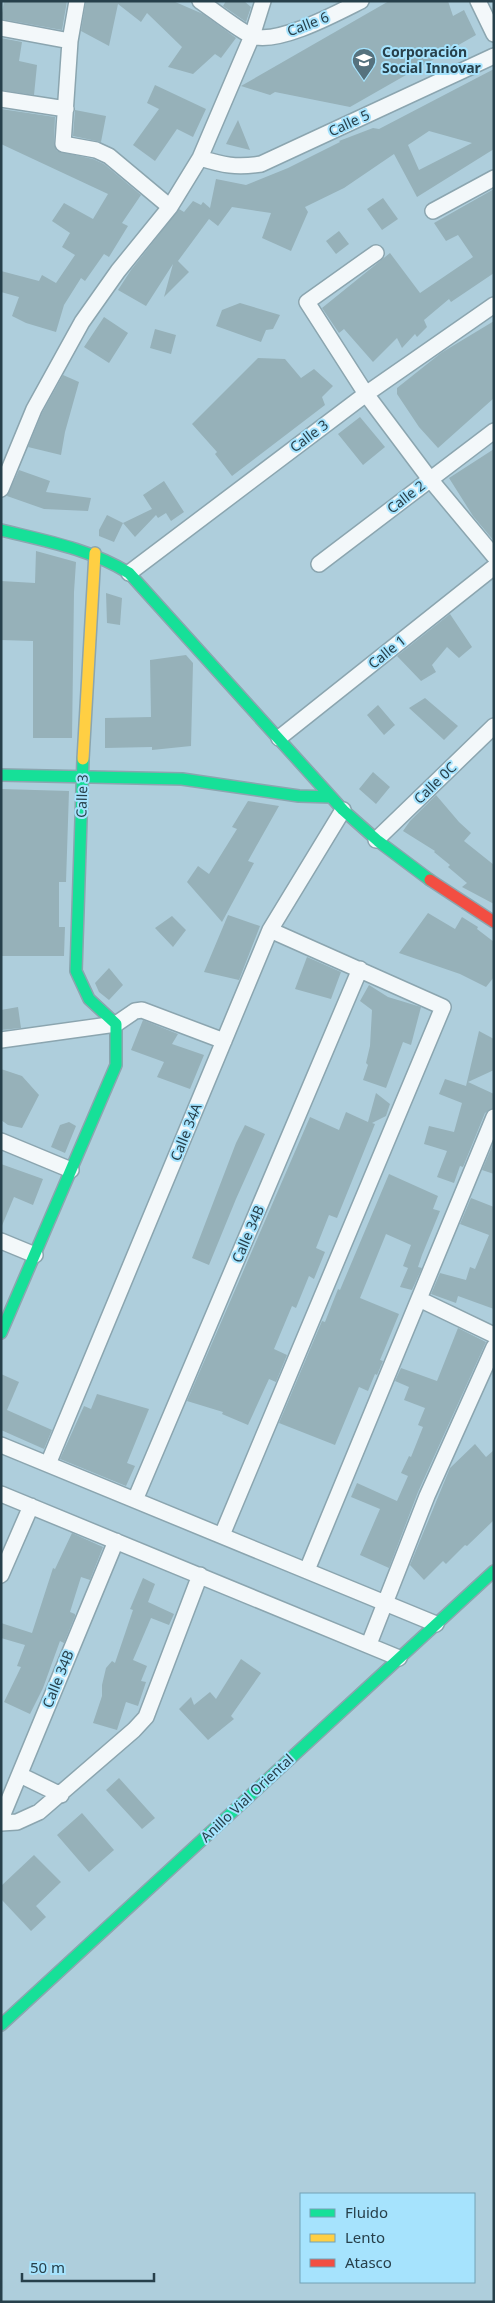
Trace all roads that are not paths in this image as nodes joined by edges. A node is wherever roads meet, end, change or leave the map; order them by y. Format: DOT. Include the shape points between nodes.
graph roads {
  1 [pos="77,1"];
  2 [pos="200,1"];
  3 [pos="263,1"];
  4 [pos="361,1"];
  5 [pos="478,1"];
  6 [pos="1,28"];
  7 [pos="494,34"];
  8 [pos="252,36"];
  9 [pos="70,41"];
  10 [pos="494,56"];
  11 [pos="1,99"];
  12 [pos="66,109"];
  13 [pos="200,158"];
  14 [pos="494,178"];
  15 [pos="170,207"];
  16 [pos="433,211"];
  17 [pos="376,253"];
  18 [pos="494,305"];
  19 [pos="366,394"];
  20 [pos="494,431"];
  21 [pos="429,478"];
  22 [pos="1,489"];
  23 [pos="1,530"];
  24 [pos="94,554"];
  25 [pos="494,556"];
  26 [pos="319,564"];
  27 [pos="494,566"];
  28 [pos="129,573"];
  29 [pos="494,726"];
  30 [pos="279,738"];
  31 [pos="1,775"];
  32 [pos="82,776"];
  33 [pos="332,797"];
  34 [pos="343,810"];
  35 [pos="376,840"];
  36 [pos="494,922"];
  37 [pos="270,930"];
  38 [pos="360,968"];
  39 [pos="116,1024"];
  40 [pos="1,1040"];
  41 [pos="224,1041"];
  42 [pos="494,1117"];
  43 [pos="1,1141"];
  44 [pos="71,1170"];
  45 [pos="1,1241"];
  46 [pos="35,1255"];
  47 [pos="418,1299"];
  48 [pos="1,1333"];
  49 [pos="494,1335"];
  50 [pos="494,1348"];
  51 [pos="1,1445"];
  52 [pos="48,1464"];
  53 [pos="1,1494"];
  54 [pos="136,1500"];
  55 [pos="31,1506"];
  56 [pos="222,1535"];
  57 [pos="116,1541"];
  58 [pos="307,1570"];
  59 [pos="494,1571"];
  60 [pos="1,1575"];
  61 [pos="200,1575"];
  62 [pos="384,1604"];
  63 [pos="436,1624"];
  64 [pos="369,1644"];
  65 [pos="399,1658"];
  66 [pos="20,1776"];
  67 [pos="61,1794"];
  68 [pos="1,1819"];
  69 [pos="1,1823"];
  70 [pos="1,2025"];
  1 -- 9 [label="street"];
  2 -- 8 [label="street"];
  3 -- 8 [label="street"];
  4 -- 8 [label="street, Calle 6" via="288,33"];
  5 -- 7 [label="street"];
  6 -- 9 [label="street"];
  8 -- 13 [label="street"];
  9 -- 12 [label="street"];
  10 -- 13 [label="street, Calle 5" via="261,164 228,166"];
  11 -- 12 [label="street"];
  12 -- 15 [label="street" via="63,144 96,150 109,156"];
  13 -- 15 [label="street"];
  14 -- 16 [label="street"];
  15 -- 22 [label="street" via="82,322 34,409"];
  17 -- 19 [label="street" via="306,302"];
  18 -- 19 [label="street, Calle 3"];
  19 -- 21 [label="street"];
  19 -- 28 [label="street, Calle 3"];
  20 -- 21 [label="street, Calle 2"];
  21 -- 25 [label="street"];
  21 -- 26 [label="street, Calle 2"];
  23 -- 24 [label="main road"];
  24 -- 28 [label="main road" via="114,562"];
  24 -- 32 [label="main road, Calle 3"];
  27 -- 30 [label="street, Calle 1"];
  28 -- 30 [label="main road"];
  29 -- 35 [label="street, Calle 0C"];
  30 -- 33 [label="main road"];
  31 -- 32 [label="main road"];
  32 -- 33 [label="main road" via="182,779 299,796"];
  32 -- 39 [label="main road, Calle 3" via="76,971 89,998"];
  33 -- 34 [label="main road"];
  34 -- 35 [label="main road"];
  34 -- 37 [label="street, Calle 34A"];
  35 -- 36 [label="main road"];
  37 -- 38 [label="street"];
  37 -- 41 [label="street, Calle 34A"];
  38 -- 54 [label="street, Calle 34B"];
  38 -- 56 [label="street" via="443,1007"];
  39 -- 40 [label="street"];
  39 -- 41 [label="street" via="142,1010"];
  39 -- 44 [label="main road" via="116,1065"];
  41 -- 52 [label="street, Calle 34A"];
  42 -- 47 [label="street"];
  43 -- 44 [label="street"];
  44 -- 46 [label="main road"];
  45 -- 46 [label="street"];
  46 -- 48 [label="main road"];
  47 -- 49 [label="street"];
  47 -- 58 [label="street"];
  50 -- 62 [label="street"];
  51 -- 52 [label="street"];
  52 -- 54 [label="street"];
  53 -- 55 [label="street"];
  54 -- 56 [label="street"];
  55 -- 57 [label="street"];
  55 -- 60 [label="street"];
  56 -- 58 [label="street"];
  57 -- 61 [label="street"];
  57 -- 66 [label="street, Calle 34B"];
  58 -- 62 [label="street"];
  59 -- 63 [label="main road, Anillo Vial Oriental"];
  61 -- 64 [label="street"];
  61 -- 67 [label="street" via="146,1717"];
  62 -- 63 [label="street"];
  62 -- 64 [label="street"];
  63 -- 65 [label="main road, Anillo Vial Oriental"];
  64 -- 65 [label="street"];
  65 -- 70 [label="main road, Anillo Vial Oriental"];
  66 -- 67 [label="street"];
  66 -- 68 [label="street, Calle 34B"];
  67 -- 69 [label="street" via="39,1812 17,1822"];
}
